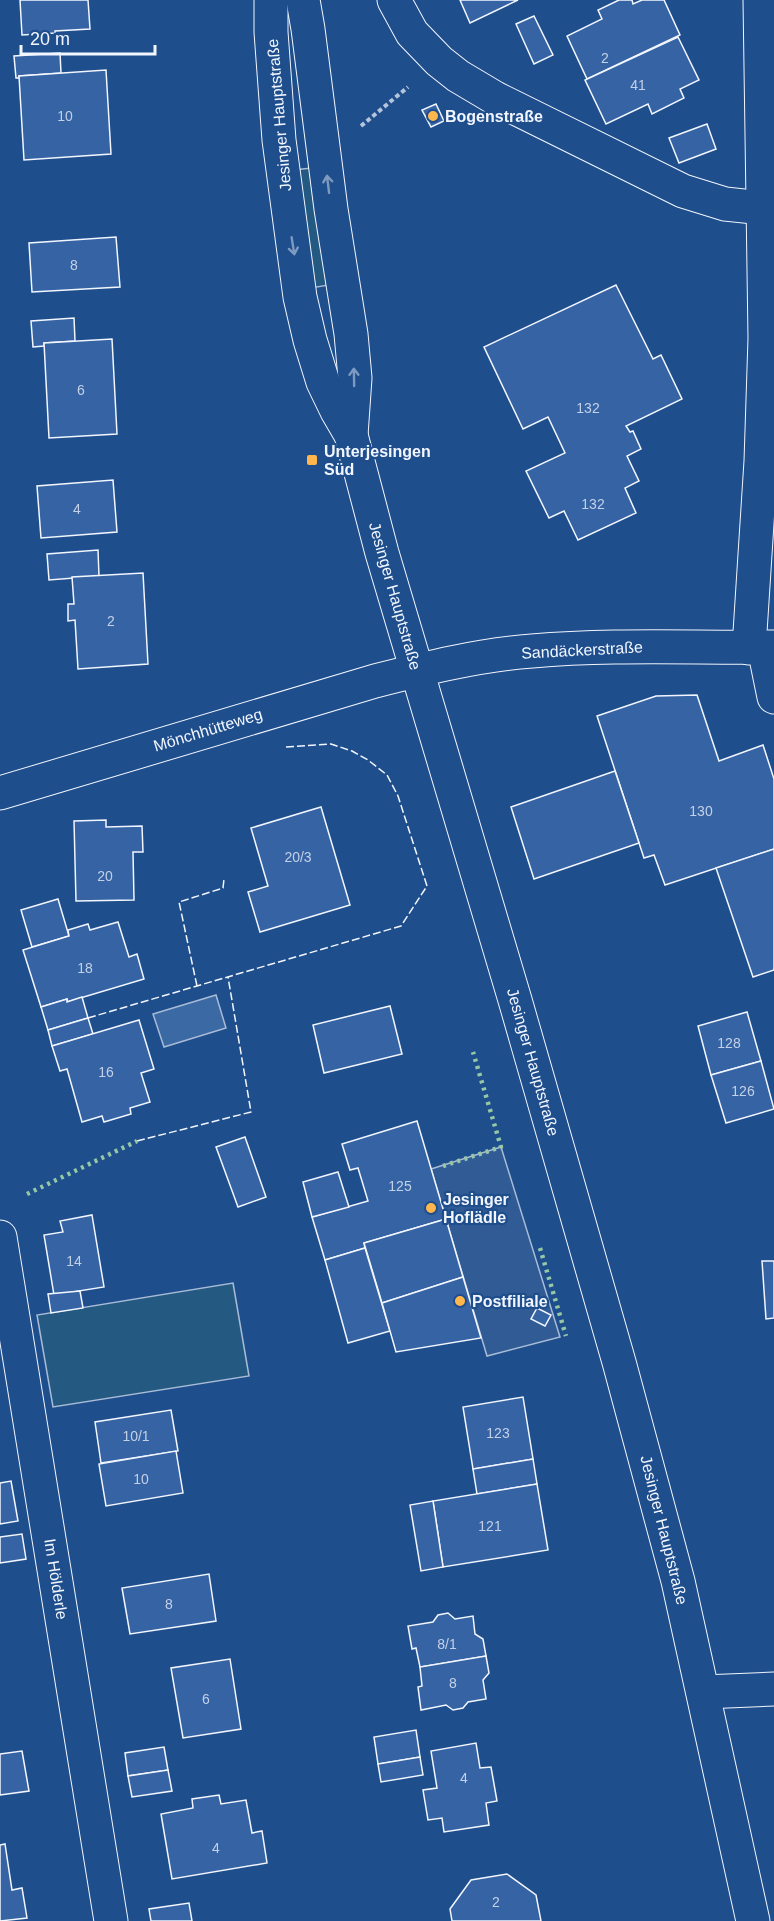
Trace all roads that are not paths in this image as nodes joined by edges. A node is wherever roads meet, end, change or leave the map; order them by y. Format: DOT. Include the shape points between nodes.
graph roads {
  1 [pos="272,0"];
  2 [pos="303,0"];
  3 [pos="394,0"];
  4 [pos="760,0"];
  5 [pos="764,208"];
  6 [pos="351,435"];
  7 [pos="767,460"];
  8 [pos="762,648"];
  9 [pos="416,670"];
  10 [pos="774,697"];
  11 [pos="0,793"];
  12 [pos="0,1237"];
  13 [pos="774,1689"];
  14 [pos="703,1692"];
  15 [pos="111,1921"];
  16 [pos="753,1921"];
  1 -- 6 [label="street, Jesinger Hauptstraße, one-way" via="279,140 300,297 323,382"];
  6 -- 2 [label="street, Jesinger Hauptstraße, one-way" via="355,378 351,334"];
  3 -- 5 [label="street" via="412,33 439,61 495,98 683,191 725,204"];
  4 -- 5 [label="street"];
  5 -- 7 [label="street"];
  6 -- 9 [label="street, Jesinger Hauptstraße"];
  7 -- 8 [label="street"];
  8 -- 9 [label="street, Sandäckerstraße" via="531,651"];
  8 -- 10 [label="street"];
  9 -- 11 [label="street, Mönchhütteweg"];
  9 -- 14 [label="street, Jesinger Hauptstraße" via="516,1000 619,1362 678,1581"];
  12 -- 15 [label="street, Im Hölderle"];
  13 -- 14 [label="street"];
  14 -- 16 [label="street, Jesinger Hauptstraße"];
}
